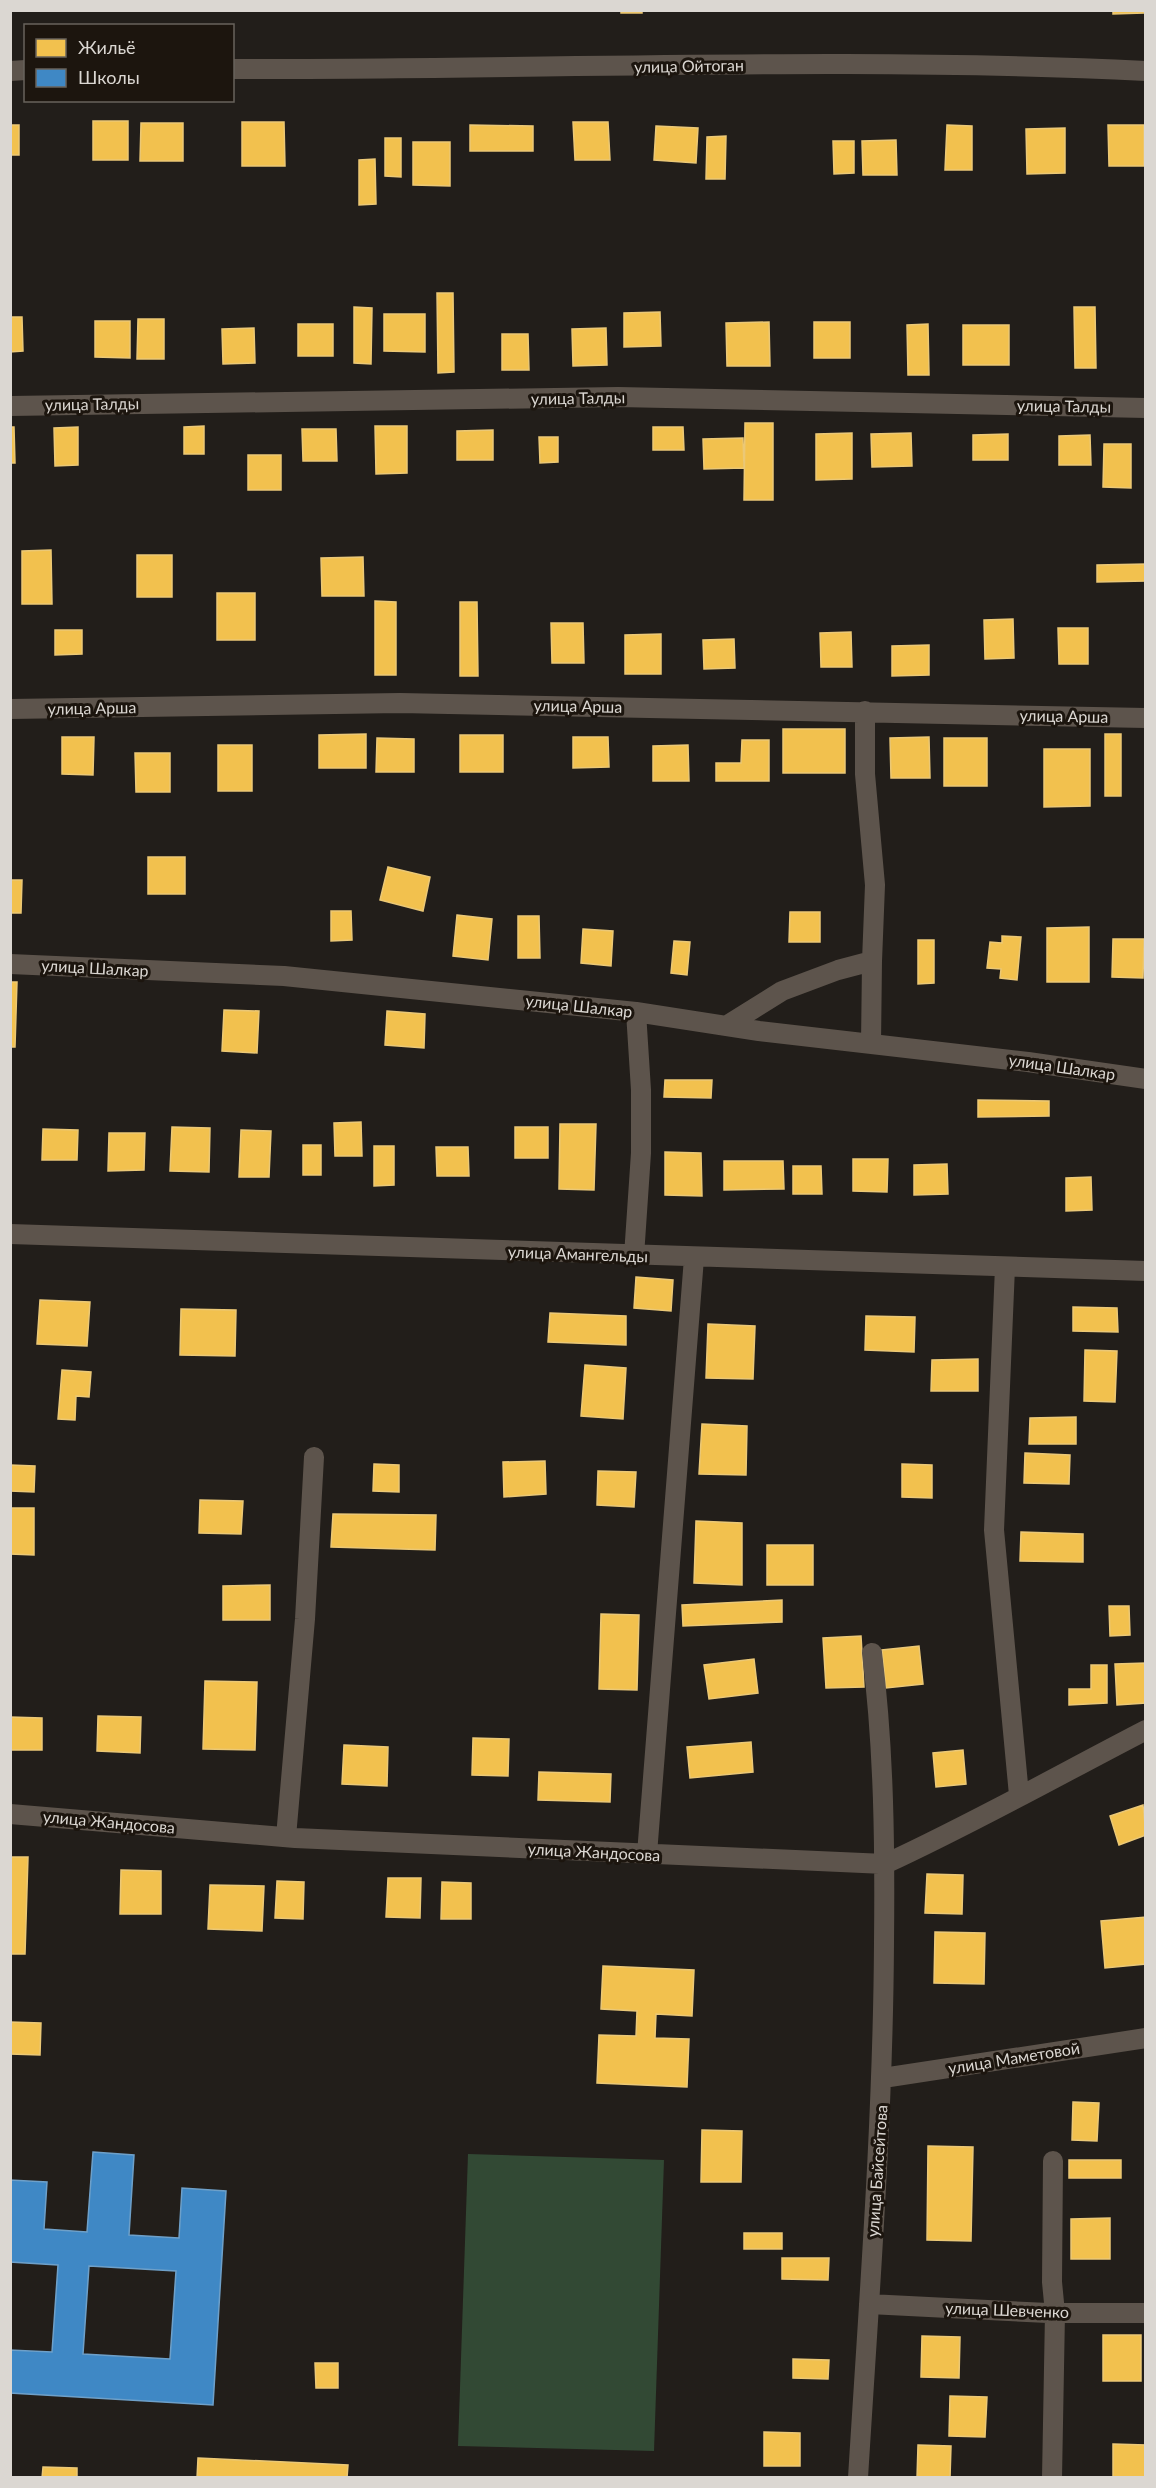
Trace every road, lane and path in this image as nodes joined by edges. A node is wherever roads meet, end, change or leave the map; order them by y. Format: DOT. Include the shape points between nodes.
graph roads {
  1 [pos="234,69"];
  2 [pos="1146,71"];
  3 [pos="10,406"];
  4 [pos="1146,408"];
  5 [pos="10,709"];
  6 [pos="865,711"];
  7 [pos="1146,718"];
  8 [pos="872,961"];
  9 [pos="10,964"];
  10 [pos="636,1012"];
  11 [pos="726,1026"];
  12 [pos="871,1044"];
  13 [pos="1146,1079"];
  14 [pos="10,1234"];
  15 [pos="634,1256"];
  16 [pos="694,1258"];
  17 [pos="1005,1267"];
  18 [pos="1146,1272"];
  19 [pos="314,1457"];
  20 [pos="873,1653"];
  21 [pos="1146,1730"];
  22 [pos="1019,1795"];
  23 [pos="10,1814"];
  24 [pos="286,1838"];
  25 [pos="647,1854"];
  26 [pos="885,1864"];
  27 [pos="1146,2038"];
  28 [pos="883,2078"];
  29 [pos="1053,2161"];
  30 [pos="869,2304"];
  31 [pos="1055,2313"];
  32 [pos="1146,2313"];
  33 [pos="858,2478"];
  34 [pos="1052,2478"];
  1 -- 2 [label="street, улица Ойтоган" via="928,63"];
  3 -- 4 [label="street, улица Талды" via="618,397"];
  5 -- 6 [label="street, улица Арша" via="400,703"];
  6 -- 7 [label="street, улица Арша"];
  6 -- 8 [label="street" via="865,774 875,885"];
  8 -- 11 [label="street" via="782,991"];
  8 -- 12 [label="street"];
  9 -- 10 [label="street, улица Шалкар" via="284,976"];
  10 -- 11 [label="street, улица Шалкар"];
  10 -- 15 [label="street" via="641,1153"];
  11 -- 12 [label="street, улица Шалкар"];
  12 -- 13 [label="street, улица Шалкар"];
  14 -- 15 [label="street, улица Амангельды"];
  15 -- 16 [label="street, улица Амангельды"];
  16 -- 17 [label="street, улица Амангельды"];
  16 -- 25 [label="street"];
  17 -- 18 [label="street, улица Амангельды"];
  17 -- 22 [label="street" via="994,1530"];
  19 -- 24 [label="street"];
  20 -- 26 [label="street, улица Байсейтова" via="881,1729"];
  21 -- 22 [label="street, улица Жандосова"];
  22 -- 26 [label="street, улица Жандосова" via="954,1832"];
  23 -- 24 [label="street, улица Жандосова"];
  24 -- 25 [label="street, улица Жандосова"];
  25 -- 26 [label="street, улица Жандосова"];
  26 -- 28 [label="street, улица Байсейтова"];
  27 -- 28 [label="street, улица Маметовой"];
  28 -- 30 [label="street, улица Байсейтова"];
  29 -- 31 [label="street"];
  30 -- 31 [label="street, улица Шевченко"];
  30 -- 33 [label="street, улица Байсейтова"];
  31 -- 32 [label="street, улица Шевченко"];
  31 -- 34 [label="street"];
}
